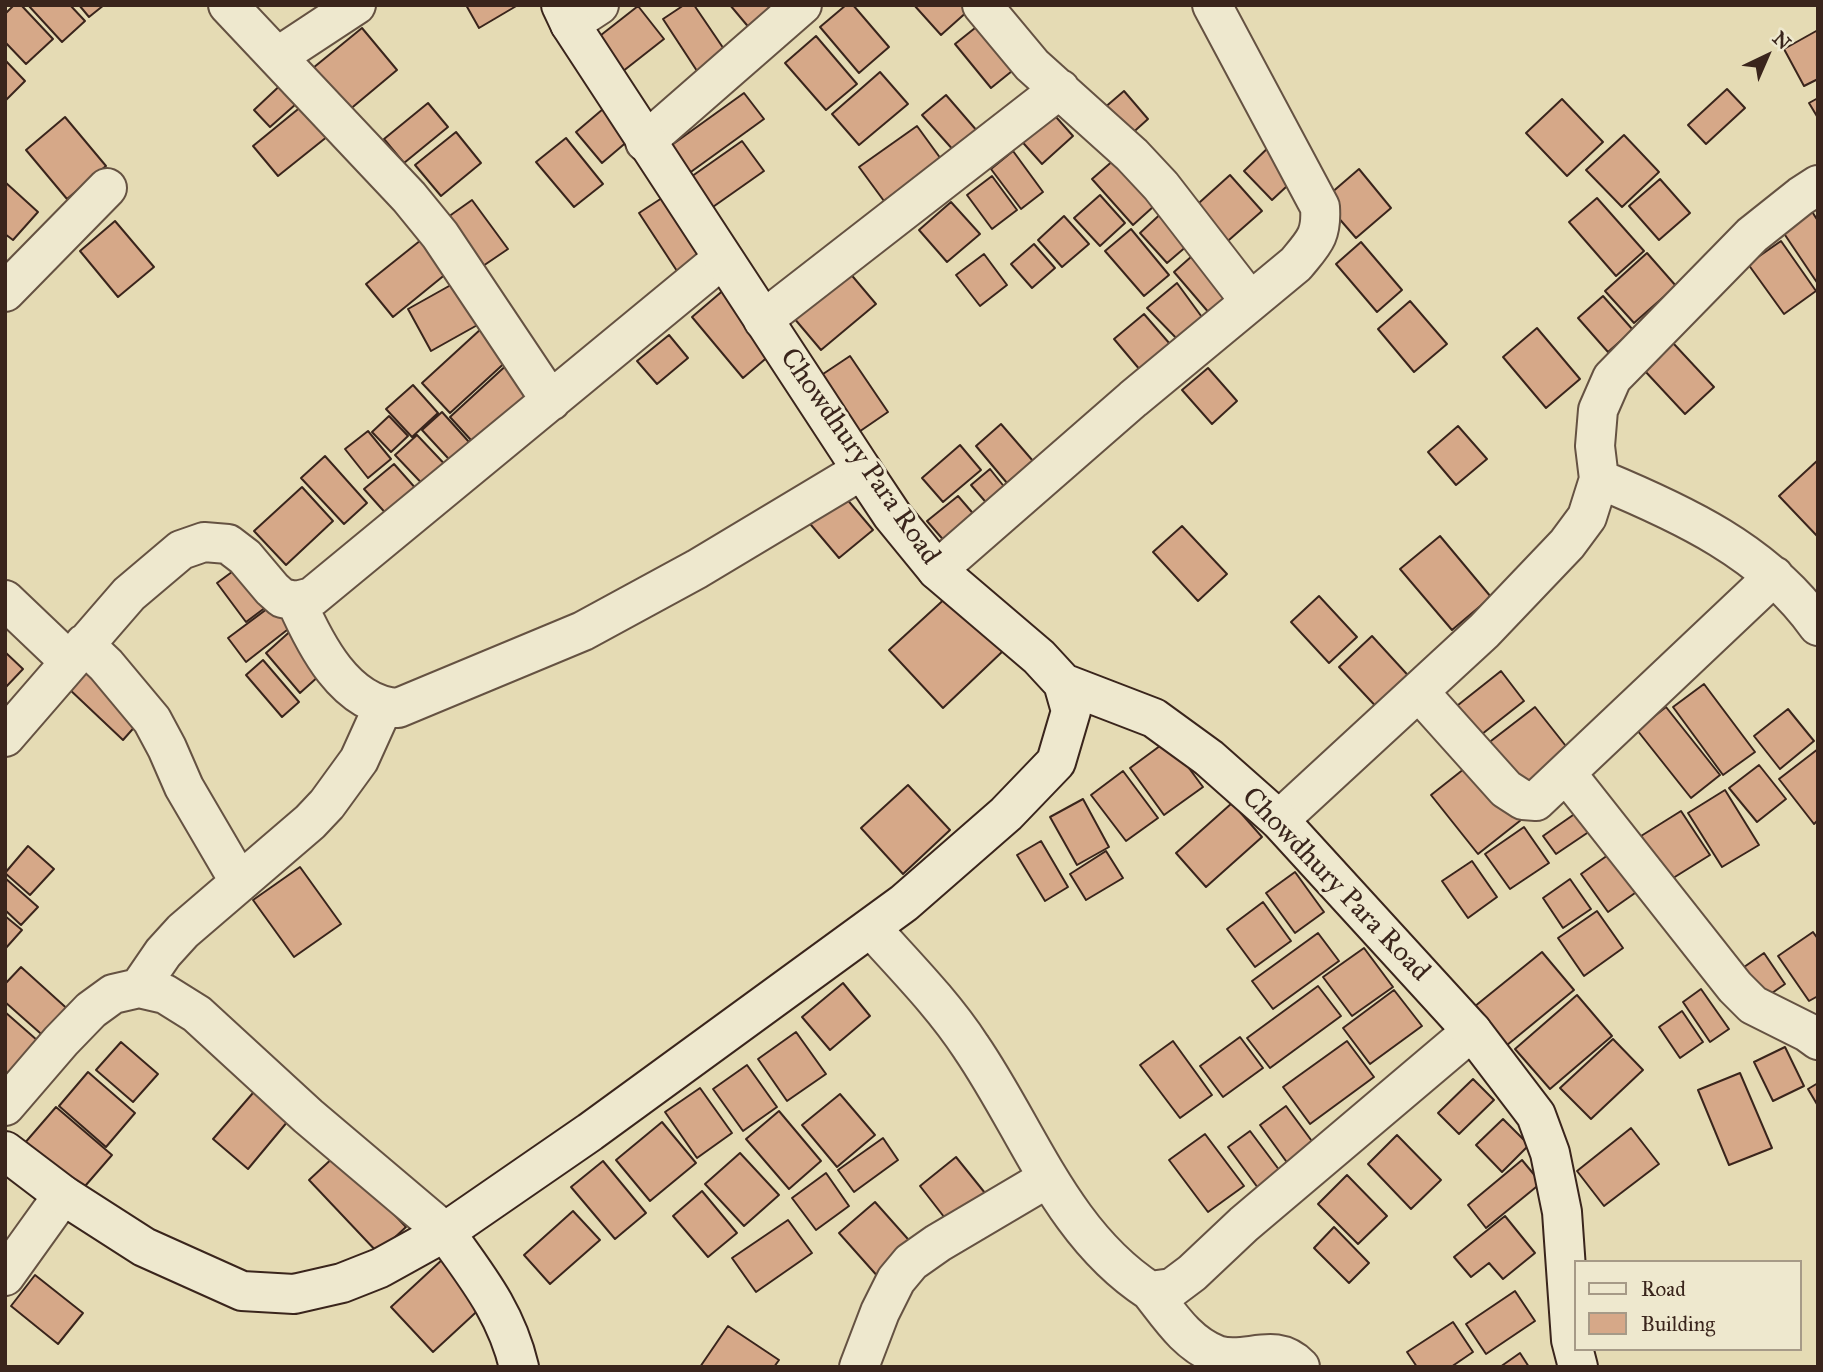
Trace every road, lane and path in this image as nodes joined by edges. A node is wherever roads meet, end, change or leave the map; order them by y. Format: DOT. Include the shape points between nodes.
graph roads {
  1 [pos="228,5"];
  2 [pos="356,5"];
  3 [pos="802,5"];
  4 [pos="982,5"];
  5 [pos="1212,5"];
  6 [pos="577,11"];
  7 [pos="277,57"];
  8 [pos="1060,89"];
  9 [pos="645,142"];
  10 [pos="1818,185"];
  11 [pos="107,188"];
  12 [pos="722,259"];
  13 [pos="5,292"];
  14 [pos="1250,301"];
  15 [pos="763,320"];
  16 [pos="551,401"];
  17 [pos="862,470"];
  18 [pos="1599,479"];
  19 [pos="937,570"];
  20 [pos="1774,576"];
  21 [pos="5,600"];
  22 [pos="296,601"];
  23 [pos="1818,626"];
  24 [pos="77,652"];
  25 [pos="1063,683"];
  26 [pos="1419,692"];
  27 [pos="383,707"];
  28 [pos="5,737"];
  29 [pos="1566,773"];
  30 [pos="1279,820"];
  31 [pos="239,881"];
  32 [pos="871,928"];
  33 [pos="139,988"];
  34 [pos="1472,1031"];
  35 [pos="1818,1040"];
  36 [pos="5,1106"];
  37 [pos="5,1152"];
  38 [pos="1048,1178"];
  39 [pos="63,1195"];
  40 [pos="445,1232"];
  41 [pos="5,1276"];
  42 [pos="1150,1292"];
  43 [pos="519,1367"];
  44 [pos="859,1367"];
  45 [pos="1300,1367"];
  46 [pos="1578,1367"];
  1 -- 7 [label="street"];
  2 -- 7 [label="street"];
  3 -- 9 [label="street"];
  4 -- 8 [label="street" via="1024,56"];
  5 -- 14 [label="street" via="1320,207 1321,226 1312,244 1296,264"];
  6 -- 9 [label="street, Chowdhury Para Road"];
  7 -- 16 [label="street" via="382,166 440,235"];
  8 -- 14 [label="street" via="1161,186"];
  8 -- 15 [label="street"];
  9 -- 12 [label="street, Chowdhury Para Road"];
  10 -- 18 [label="street" via="1752,235 1612,378 1598,410 1595,446"];
  11 -- 13 [label="street"];
  12 -- 15 [label="street, Chowdhury Para Road"];
  12 -- 16 [label="street"];
  14 -- 19 [label="street"];
  15 -- 17 [label="street, Chowdhury Para Road"];
  16 -- 22 [label="street" via="331,583 312,597"];
  17 -- 19 [label="street, Chowdhury Para Road"];
  17 -- 27 [label="street" via="583,631 415,703"];
  18 -- 20 [label="street" via="1700,526"];
  18 -- 26 [label="street" via="1587,517 1567,544"];
  19 -- 25 [label="street, Chowdhury Para Road"];
  20 -- 23 [label="street"];
  20 -- 29 [label="street"];
  21 -- 24 [label="street"];
  22 -- 24 [label="street" via="272,589 228,544 205,542 181,550 159,566"];
  22 -- 27 [label="street" via="327,659 348,684"];
  24 -- 28 [label="street"];
  24 -- 31 [label="street" via="115,674 152,720 184,788"];
  25 -- 30 [label="street, Chowdhury Para Road" via="1154,718 1209,758"];
  25 -- 32 [label="street" via="1071,711 1056,762 1006,814"];
  26 -- 29 [label="street" via="1506,789 1524,800 1536,801"];
  26 -- 30 [label="street"];
  27 -- 31 [label="street" via="359,760 327,804"];
  29 -- 35 [label="street" via="1735,987 1753,1004"];
  30 -- 34 [label="street, Chowdhury Para Road"];
  31 -- 33 [label="street" via="183,931"];
  32 -- 38 [label="street" via="972,1047"];
  32 -- 40 [label="street"];
  33 -- 36 [label="street" via="113,994 91,1010"];
  33 -- 40 [label="street" via="165,994 197,1014"];
  34 -- 42 [label="street" via="1192,1273 1172,1288"];
  34 -- 46 [label="street, Chowdhury Para Road" via="1536,1115 1550,1153 1562,1212 1571,1340"];
  37 -- 39 [label="street"];
  38 -- 42 [label="street" via="1108,1257"];
  38 -- 44 [label="street" via="911,1262 880,1312"];
  39 -- 40 [label="street" via="144,1247 242,1291 294,1294 342,1283"];
  39 -- 41 [label="street"];
  40 -- 43 [label="street" via="497,1307 513,1339"];
  42 -- 45 [label="street" via="1203,1348 1220,1356 1276,1353"];
}
